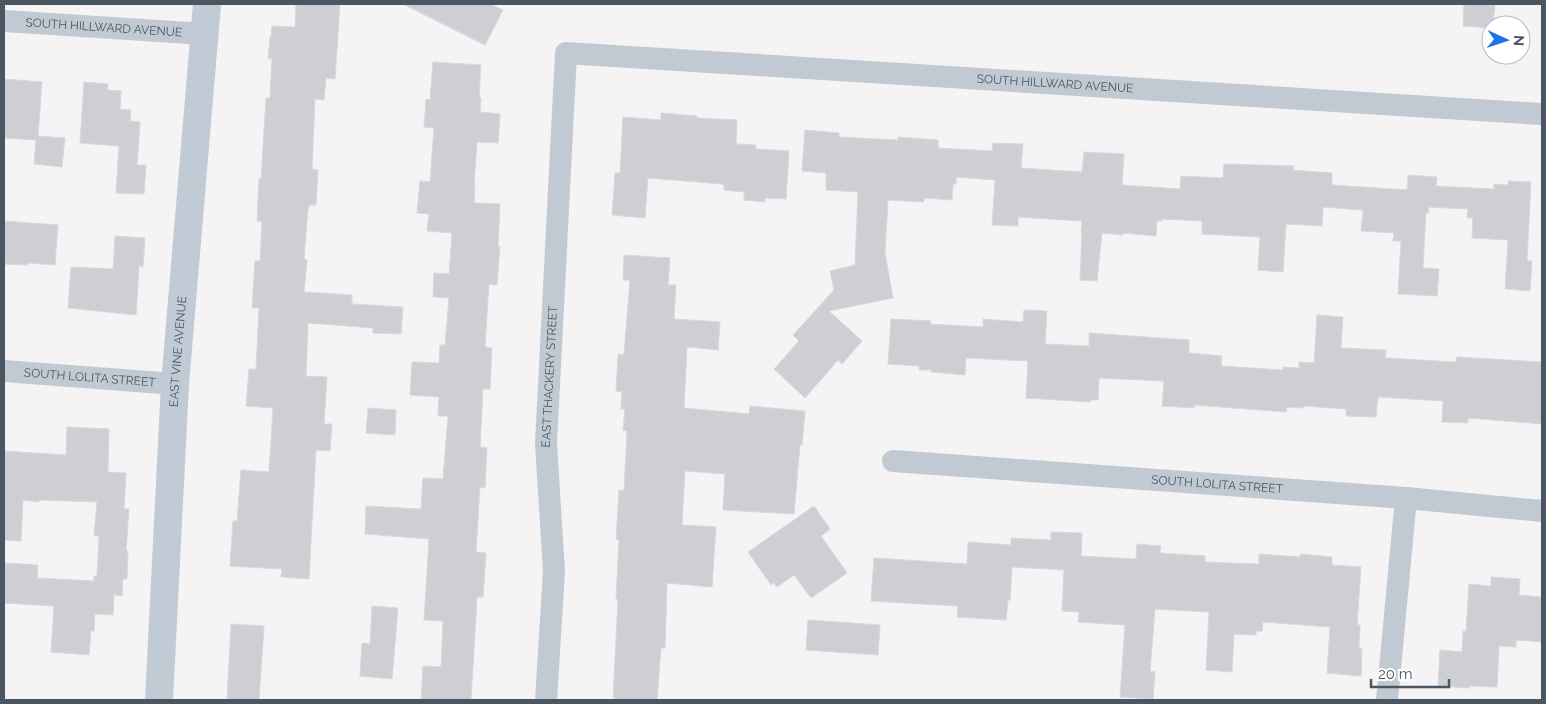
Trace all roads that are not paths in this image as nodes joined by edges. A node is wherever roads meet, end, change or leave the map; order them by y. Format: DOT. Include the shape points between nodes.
graph roads {
  1 [pos="207,4"];
  2 [pos="4,20"];
  3 [pos="205,34"];
  4 [pos="566,53"];
  5 [pos="1542,114"];
  6 [pos="4,371"];
  7 [pos="175,384"];
  8 [pos="893,462"];
  9 [pos="1406,498"];
  10 [pos="1542,511"];
  11 [pos="158,700"];
  12 [pos="546,700"];
  13 [pos="1386,700"];
  1 -- 3 [label="street, EAST VINE AVENUE"];
  2 -- 3 [label="street, SOUTH HILLWARD AVENUE"];
  3 -- 7 [label="street, EAST VINE AVENUE"];
  4 -- 5 [label="street, SOUTH HILLWARD AVENUE"];
  4 -- 12 [label="street, EAST THACKERY STREET" via="546,444 554,571"];
  6 -- 7 [label="street, SOUTH LOLITA STREET"];
  7 -- 11 [label="street, EAST VINE AVENUE"];
  8 -- 9 [label="street, SOUTH LOLITA STREET"];
  9 -- 10 [label="street, SOUTH LOLITA STREET"];
  9 -- 13 [label="street"];
}
